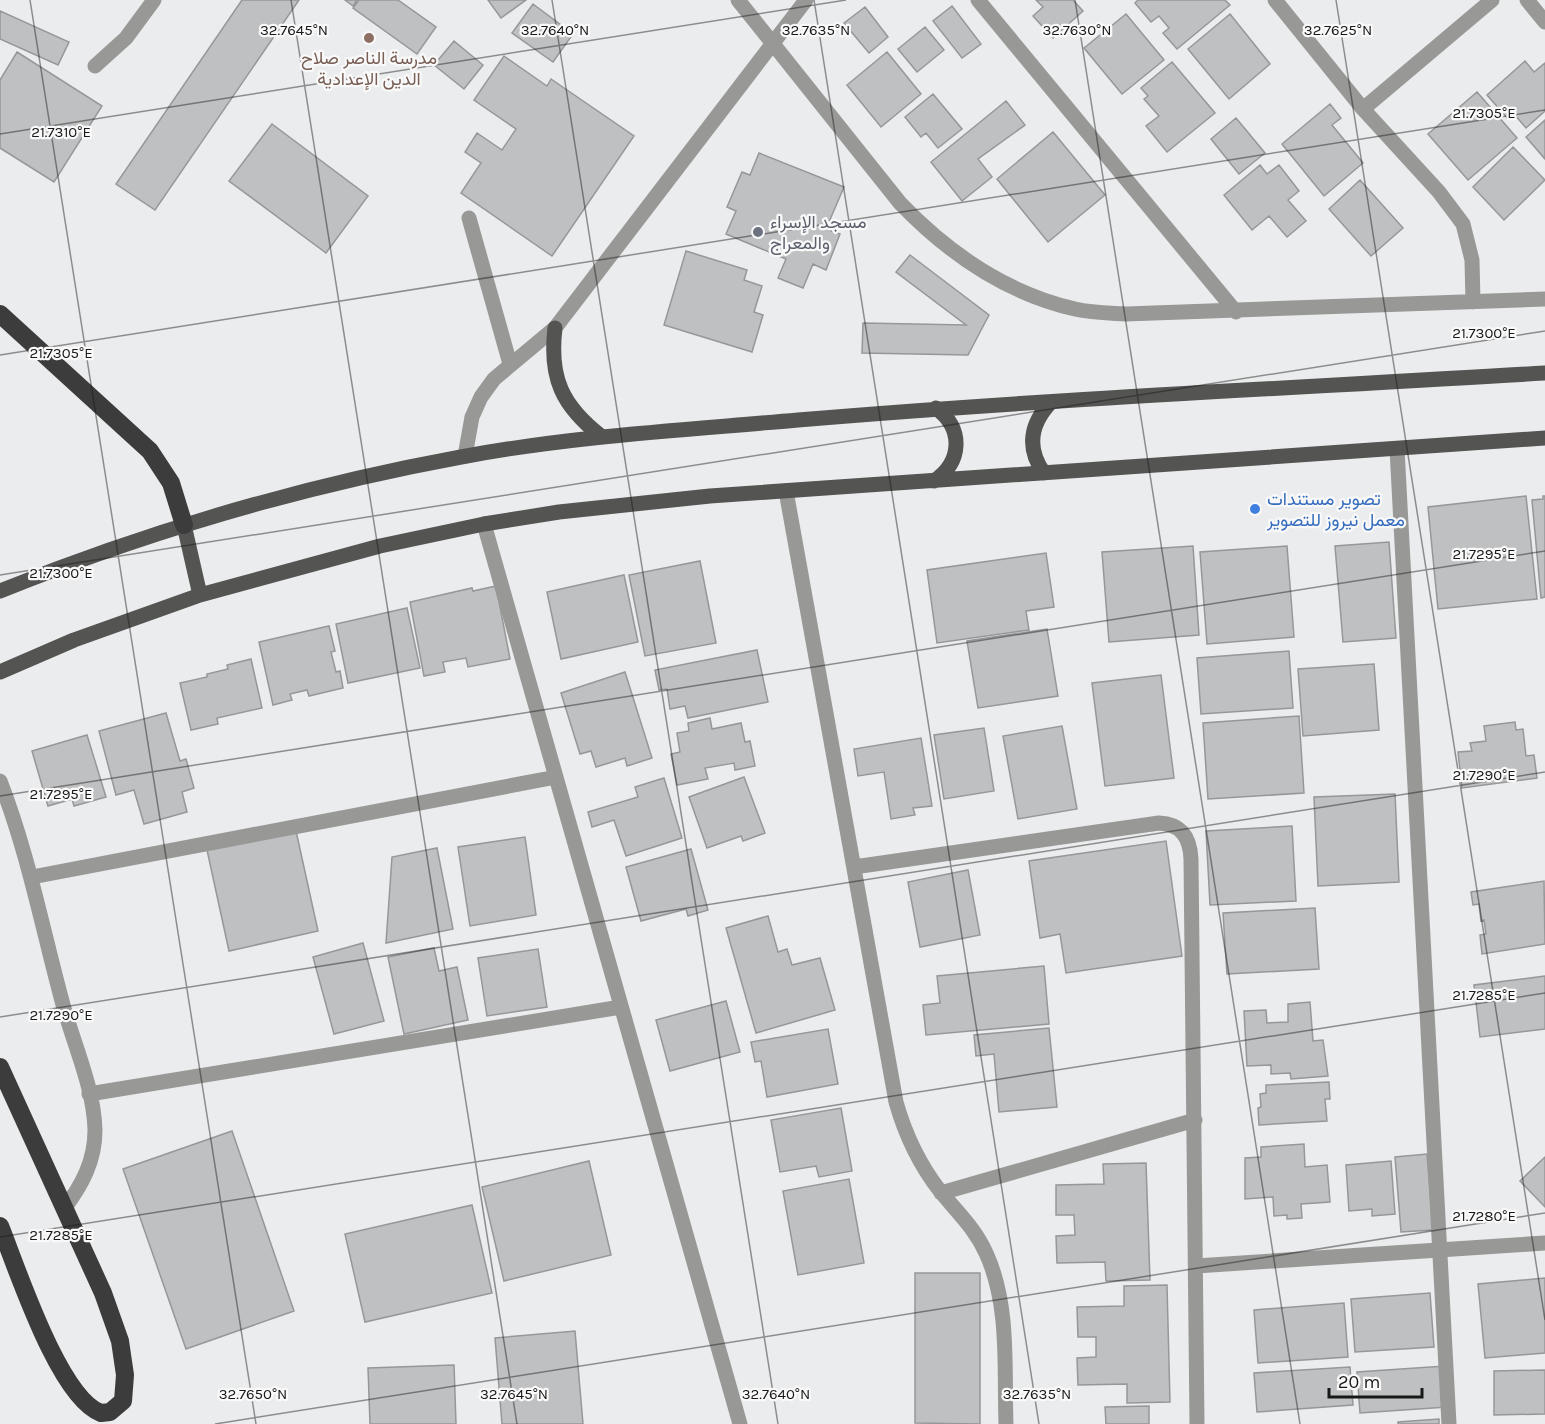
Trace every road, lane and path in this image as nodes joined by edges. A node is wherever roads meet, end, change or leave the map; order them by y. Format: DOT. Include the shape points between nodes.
graph roads {
  1 [pos="154,0"];
  2 [pos="738,0"];
  3 [pos="806,0"];
  4 [pos="978,0"];
  5 [pos="1492,0"];
  6 [pos="1527,0"];
  7 [pos="1282,3"];
  8 [pos="1545,22"];
  9 [pos="775,43"];
  10 [pos="95,66"];
  11 [pos="1363,109"];
  12 [pos="470,219"];
  13 [pos="1545,299"];
  14 [pos="1473,302"];
  15 [pos="1236,312"];
  16 [pos="0,314"];
  17 [pos="555,328"];
  18 [pos="510,364"];
  19 [pos="1545,373"];
  20 [pos="1051,402"];
  21 [pos="936,408"];
  22 [pos="602,437"];
  23 [pos="1545,438"];
  24 [pos="1397,449"];
  25 [pos="465,456"];
  26 [pos="1044,474"];
  27 [pos="934,481"];
  28 [pos="786,491"];
  29 [pos="484,524"];
  30 [pos="184,525"];
  31 [pos="0,591"];
  32 [pos="201,595"];
  33 [pos="0,672"];
  34 [pos="556,777"];
  35 [pos="0,781"];
  36 [pos="854,867"];
  37 [pos="32,877"];
  38 [pos="621,1006"];
  39 [pos="0,1067"];
  40 [pos="89,1094"];
  41 [pos="1195,1120"];
  42 [pos="942,1193"];
  43 [pos="64,1209"];
  44 [pos="0,1226"];
  45 [pos="1545,1243"];
  46 [pos="1440,1251"];
  47 [pos="1196,1266"];
  48 [pos="740,1424"];
  49 [pos="1006,1424"];
  50 [pos="1197,1424"];
  51 [pos="1449,1424"];
  1 -- 10 [label="street" via="126,38"];
  2 -- 9 [label="street"];
  3 -- 9 [label="street"];
  4 -- 15 [label="street"];
  5 -- 11 [label="street"];
  6 -- 8 [label="street"];
  7 -- 11 [label="street"];
  9 -- 15 [label="street" via="900,203 947,248 975,267 1007,285 1077,309 1126,314"];
  9 -- 17 [label="street"];
  11 -- 14 [label="street" via="1463,224 1472,260"];
  12 -- 18 [label="street"];
  13 -- 14 [label="street"];
  14 -- 15 [label="street"];
  16 -- 30 [label="highway" via="150,451 171,483"];
  17 -- 18 [label="street"];
  17 -- 22 [label="main road" via="554,370 560,390 571,408"];
  18 -- 25 [label="street" via="481,397 472,417"];
  19 -- 20 [label="main road"];
  20 -- 21 [label="main road"];
  20 -- 26 [label="main road" via="1035,423 1032,436 1036,462"];
  21 -- 22 [label="main road"];
  21 -- 27 [label="main road" via="953,426 957,451 945,474"];
  22 -- 25 [label="main road"];
  23 -- 24 [label="main road"];
  24 -- 26 [label="main road"];
  24 -- 46 [label="street"];
  25 -- 30 [label="main road" via="254,504"];
  26 -- 27 [label="main road"];
  27 -- 28 [label="main road"];
  28 -- 29 [label="main road" via="634,503"];
  28 -- 36 [label="street"];
  29 -- 32 [label="main road" via="380,546"];
  29 -- 34 [label="street"];
  30 -- 31 [label="main road"];
  30 -- 32 [label="main road"];
  32 -- 33 [label="main road" via="74,640"];
  34 -- 37 [label="street"];
  34 -- 38 [label="street"];
  35 -- 37 [label="street"];
  36 -- 41 [label="street" via="1159,823 1179,828 1191,850"];
  36 -- 42 [label="street" via="896,1102 914,1150"];
  37 -- 40 [label="street"];
  38 -- 40 [label="street"];
  38 -- 48 [label="street"];
  39 -- 43 [label="highway"];
  40 -- 43 [label="street" via="95,1131 93,1151 81,1187"];
  41 -- 42 [label="street"];
  41 -- 47 [label="street"];
  42 -- 49 [label="street" via="975,1231 995,1277 1001,1301"];
  43 -- 44 [label="highway" via="103,1293 120,1341 125,1392 123,1401 110,1412 93,1410 66,1377"];
  45 -- 46 [label="street"];
  46 -- 47 [label="street"];
  46 -- 51 [label="street"];
  47 -- 50 [label="street"];
}
